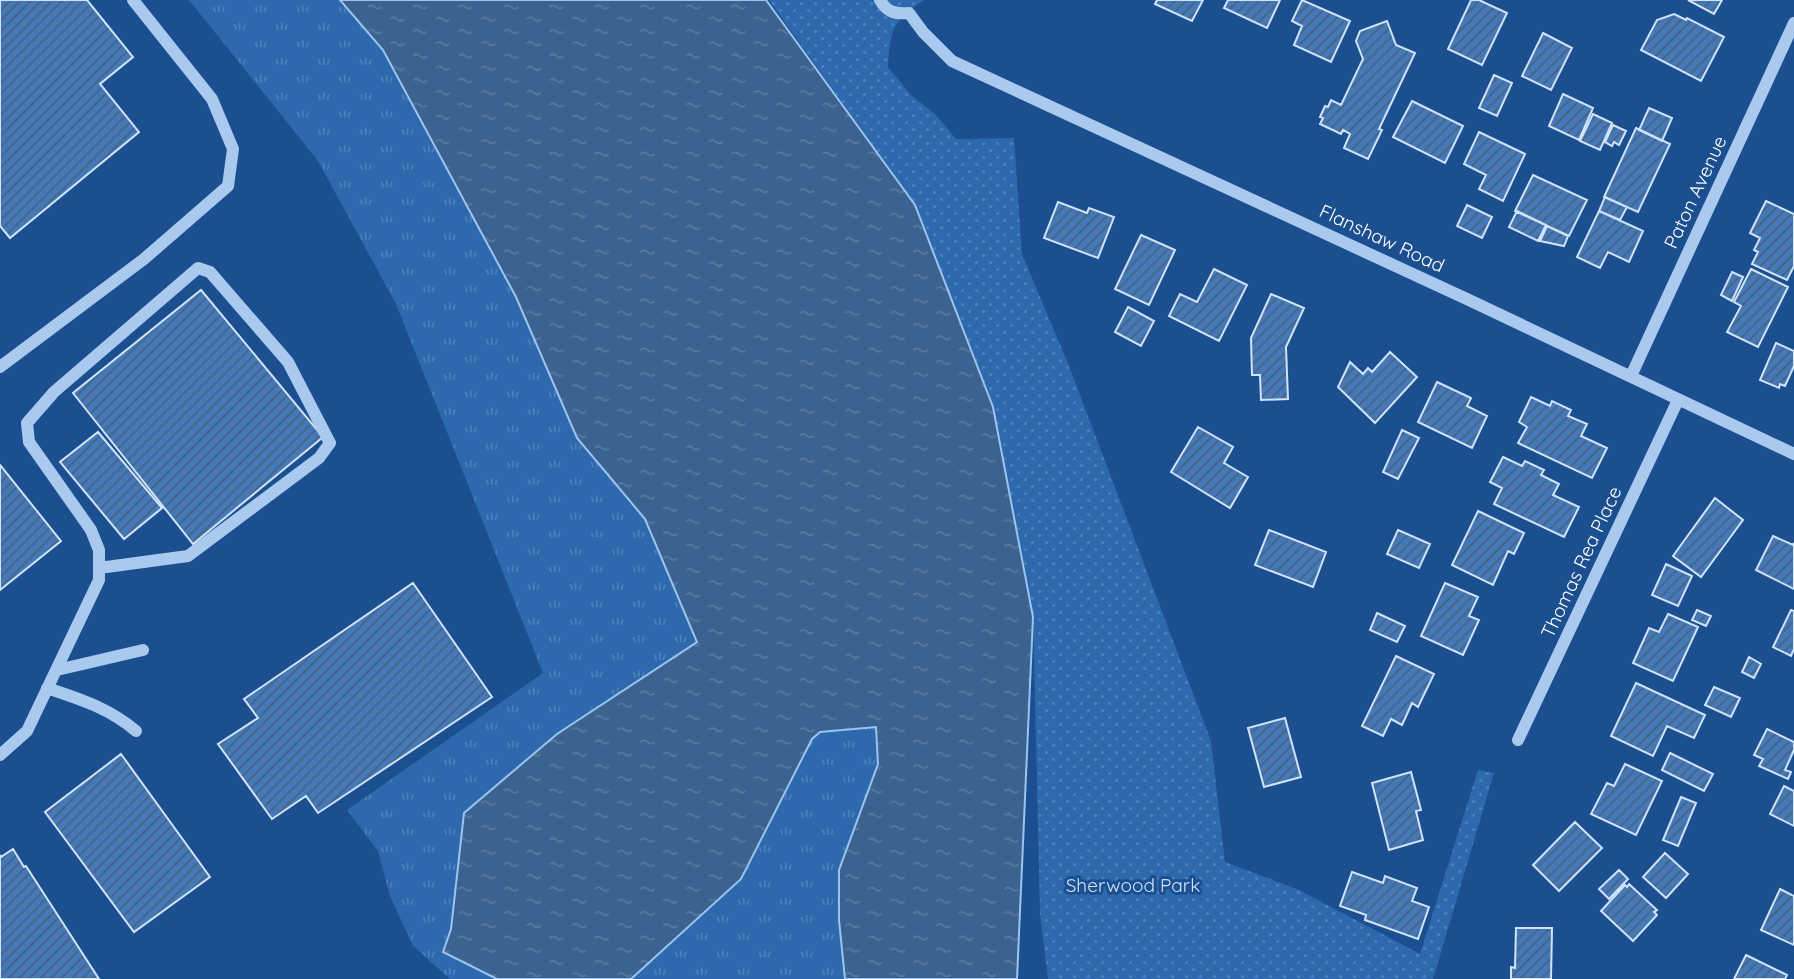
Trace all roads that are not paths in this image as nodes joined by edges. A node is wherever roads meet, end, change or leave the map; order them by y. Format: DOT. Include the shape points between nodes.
graph roads {
  1 [pos="133,0"];
  2 [pos="880,0"];
  3 [pos="1794,23"];
  4 [pos="0,367"];
  5 [pos="1631,376"];
  6 [pos="1678,400"];
  7 [pos="1794,454"];
  8 [pos="99,568"];
  9 [pos="143,650"];
  10 [pos="57,670"];
  11 [pos="47,688"];
  12 [pos="135,731"];
  13 [pos="1518,740"];
  14 [pos="0,755"];
  1 -- 4 [label="street" via="212,99 233,149 228,186 144,259"];
  2 -- 5 [label="street, Flanshaw Road" via="894,14 909,13 952,61"];
  3 -- 5 [label="street, Paton Avenue"];
  5 -- 6 [label="street, Flanshaw Road"];
  6 -- 7 [label="street, Flanshaw Road"];
  6 -- 13 [label="street, Thomas Rea Place"];
  8 -- 8 [label="street" via="99,550 91,530 29,442 27,423 54,392 198,268 210,272 288,362 330,443 319,458 188,556"];
  8 -- 10 [label="street" via="99,580"];
  9 -- 10 [label="street"];
  10 -- 11 [label="street"];
  11 -- 12 [label="street" via="95,704"];
  11 -- 14 [label="street" via="27,731"];
}
